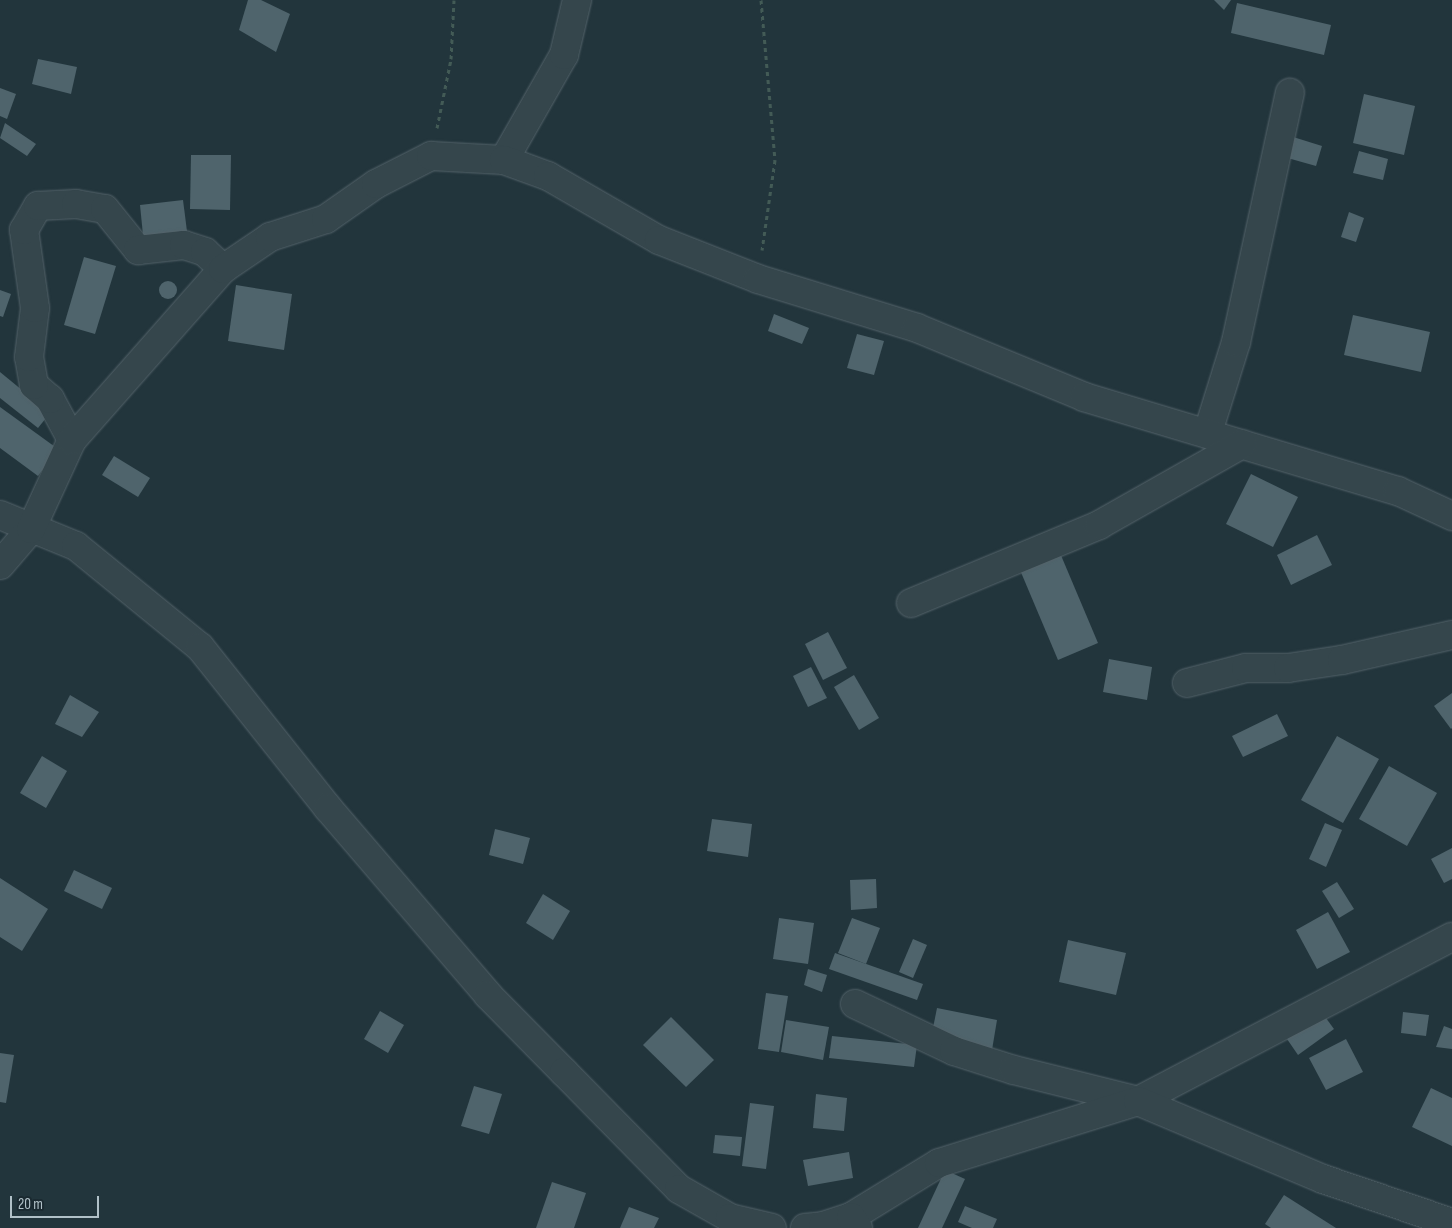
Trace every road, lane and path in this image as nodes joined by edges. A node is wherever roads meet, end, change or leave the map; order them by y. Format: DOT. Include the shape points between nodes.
graph roads {
  1 [pos="454,0"];
  2 [pos="577,0"];
  3 [pos="762,0"];
  4 [pos="1290,93"];
  5 [pos="431,156"];
  6 [pos="504,160"];
  7 [pos="224,269"];
  8 [pos="758,279"];
  9 [pos="1208,432"];
  10 [pos="72,440"];
  11 [pos="1242,444"];
  12 [pos="0,516"];
  13 [pos="1452,516"];
  14 [pos="31,528"];
  15 [pos="0,565"];
  16 [pos="911,603"];
  17 [pos="1452,635"];
  18 [pos="1187,683"];
  19 [pos="1452,937"];
  20 [pos="855,1004"];
  21 [pos="1138,1100"];
  22 [pos="1432,1221"];
  23 [pos="855,1222"];
  24 [pos="772,1228"];
  25 [pos="805,1228"];
  1 -- 5 [label="path" via="451,59"];
  2 -- 6 [label="street" via="564,56"];
  3 -- 8 [label="path" via="774,160"];
  4 -- 9 [label="street" via="1236,342"];
  5 -- 6 [label="street"];
  5 -- 7 [label="street" via="376,184 326,219 270,237"];
  6 -- 8 [label="street" via="548,176 659,240"];
  7 -- 10 [label="street"];
  7 -- 10 [label="street" via="205,252 184,245 138,250 104,209 76,204 38,206 24,230 35,308 29,357 34,385 50,399"];
  8 -- 9 [label="street" via="917,328 1084,397"];
  9 -- 11 [label="street"];
  10 -- 14 [label="street"];
  11 -- 13 [label="street" via="1398,492"];
  11 -- 16 [label="street" via="1099,525"];
  12 -- 14 [label="street"];
  14 -- 15 [label="street"];
  14 -- 24 [label="street" via="76,546 200,647 328,808 488,995 680,1189 730,1218"];
  17 -- 18 [label="street" via="1342,660 1288,668 1246,668"];
  19 -- 21 [label="street"];
  20 -- 21 [label="street" via="954,1051 1014,1070"];
  21 -- 22 [label="street" via="1323,1179"];
  21 -- 23 [label="street" via="939,1163"];
  23 -- 25 [label="street"];
}
